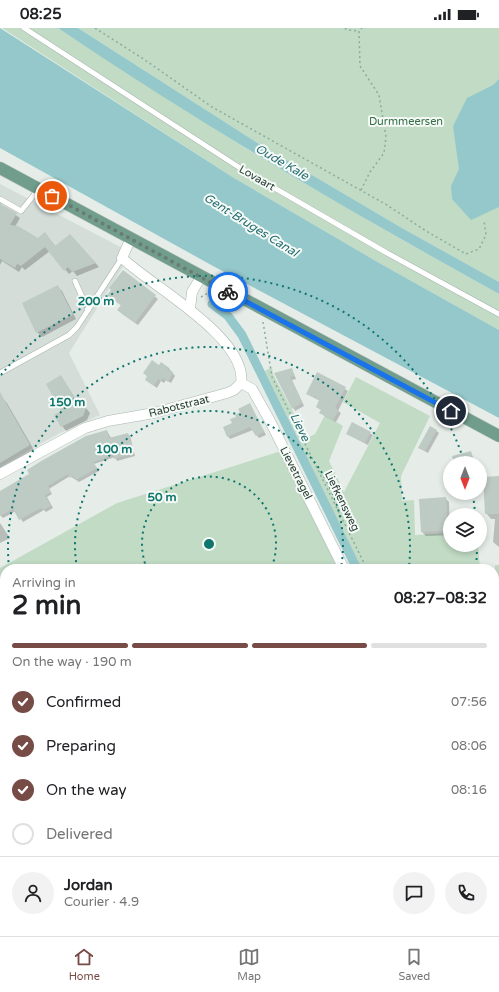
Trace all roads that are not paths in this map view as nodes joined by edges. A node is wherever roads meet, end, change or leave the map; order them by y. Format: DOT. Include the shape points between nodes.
graph roads {
  1 [pos="24,28"];
  2 [pos="1,170"];
  3 [pos="39,189"];
  4 [pos="0,199"];
  5 [pos="131,238"];
  6 [pos="122,258"];
  7 [pos="201,277"];
  8 [pos="75,281"];
  9 [pos="190,309"];
  10 [pos="88,310"];
  11 [pos="499,314"];
  12 [pos="0,373"];
  13 [pos="241,383"];
  14 [pos="499,436"];
  15 [pos="0,474"];
  16 [pos="342,564"];
  1 -- 11 [label="lane, Lovaart" via="240,168 387,254"];
  2 -- 3 [label="main road"];
  3 -- 4 [label="lane" via="21,211"];
  3 -- 5 [label="main road"];
  5 -- 6 [label="street"];
  5 -- 7 [label="main road"];
  6 -- 9 [label="street"];
  6 -- 10 [label="lane"];
  7 -- 9 [label="street" via="192,292"];
  7 -- 14 [label="main road"];
  8 -- 10 [label="lane"];
  9 -- 13 [label="street" via="229,348 241,371"];
  10 -- 12 [label="lane" via="69,335"];
  13 -- 15 [label="street, Rabotstraat" via="227,393 85,428"];
  13 -- 16 [label="street, Lievetragel" via="252,389 270,421"];
}
